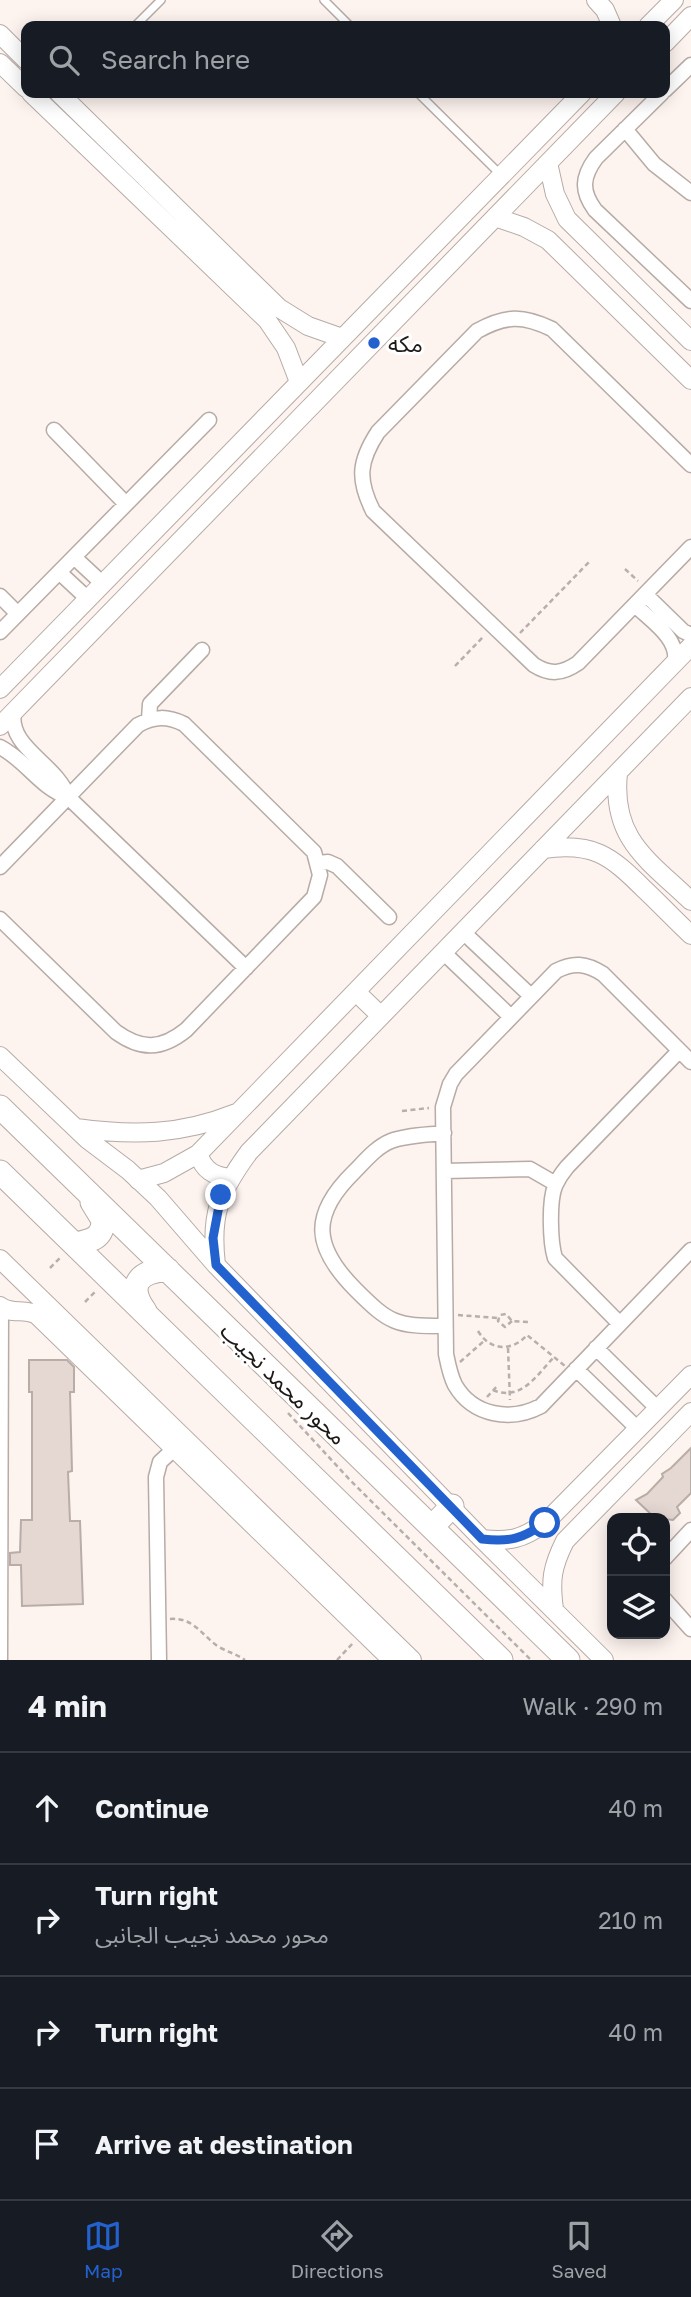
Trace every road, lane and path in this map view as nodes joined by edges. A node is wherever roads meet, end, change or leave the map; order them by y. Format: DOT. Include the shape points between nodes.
graph roads {
  1 [pos="161,0"];
  2 [pos="324,0"];
  3 [pos="596,0"];
  4 [pos="674,0"];
  5 [pos="691,16"];
  6 [pos="140,21"];
  7 [pos="346,21"];
  8 [pos="610,21"];
  9 [pos="653,21"];
  10 [pos="0,34"];
  11 [pos="670,38"];
  12 [pos="21,55"];
  13 [pos="0,63"];
  14 [pos="691,65"];
  15 [pos="21,83"];
  16 [pos="670,84"];
  17 [pos="36,98"];
  18 [pos="68,98"];
  19 [pos="423,98"];
  20 [pos="577,98"];
  21 [pos="585,98"];
  22 [pos="611,98"];
  23 [pos="656,98"];
  24 [pos="597,112"];
  25 [pos="625,130"];
  26 [pos="548,163"];
  27 [pos="501,175"];
  28 [pos="691,193"];
  29 [pos="495,217"];
  30 [pos="691,301"];
  31 [pos="342,338"];
  32 [pos="691,341"];
  33 [pos="691,380"];
  34 [pos="299,382"];
  35 [pos="209,420"];
  36 [pos="54,430"];
  37 [pos="691,465"];
  38 [pos="126,504"];
  39 [pos="158,528"];
  40 [pos="176,545"];
  41 [pos="691,547"];
  42 [pos="74,557"];
  43 [pos="591,560"];
  44 [pos="625,569"];
  45 [pos="59,572"];
  46 [pos="103,584"];
  47 [pos="0,596"];
  48 [pos="642,597"];
  49 [pos="88,599"];
  50 [pos="18,614"];
  51 [pos="494,627"];
  52 [pos="0,632"];
  53 [pos="691,635"];
  54 [pos="510,643"];
  55 [pos="691,646"];
  56 [pos="202,650"];
  57 [pos="675,662"];
  58 [pos="455,666"];
  59 [pos="0,689"];
  60 [pos="691,697"];
  61 [pos="14,712"];
  62 [pos="149,719"];
  63 [pos="0,726"];
  64 [pos="0,747"];
  65 [pos="618,773"];
  66 [pos="68,796"];
  67 [pos="543,849"];
  68 [pos="319,863"];
  69 [pos="0,867"];
  70 [pos="691,901"];
  71 [pos="389,917"];
  72 [pos="0,919"];
  73 [pos="463,932"];
  74 [pos="691,935"];
  75 [pos="443,952"];
  76 [pos="246,968"];
  77 [pos="356,992"];
  78 [pos="531,996"];
  79 [pos="380,1016"];
  80 [pos="511,1017"];
  81 [pos="679,1051"];
  82 [pos="0,1056"];
  83 [pos="691,1062"];
  84 [pos="0,1107"];
  85 [pos="443,1107"];
  86 [pos="243,1110"];
  87 [pos="402,1111"];
  88 [pos="76,1128"];
  89 [pos="443,1133"];
  90 [pos="198,1154"];
  91 [pos="444,1171"];
  92 [pos="0,1172"];
  93 [pos="230,1178"];
  94 [pos="138,1180"];
  95 [pos="556,1184"];
  96 [pos="85,1189"];
  97 [pos="75,1244"];
  98 [pos="691,1250"];
  99 [pos="216,1265"];
  100 [pos="4,1269"];
  101 [pos="168,1270"];
  102 [pos="35,1293"];
  103 [pos="0,1306"];
  104 [pos="23,1310"];
  105 [pos="498,1318"];
  106 [pos="150,1319"];
  107 [pos="444,1320"];
  108 [pos="512,1321"];
  109 [pos="529,1322"];
  110 [pos="620,1324"];
  111 [pos="478,1331"];
  112 [pos="485,1340"];
  113 [pos="508,1347"];
  114 [pos="596,1348"];
  115 [pos="554,1357"];
  116 [pos="449,1371"];
  117 [pos="575,1371"];
  118 [pos="691,1375"];
  119 [pos="493,1390"];
  120 [pos="509,1394"];
  121 [pos="510,1400"];
  122 [pos="281,1405"];
  123 [pos="658,1409"];
  124 [pos="691,1412"];
  125 [pos="638,1429"];
  126 [pos="180,1443"];
  127 [pos="452,1506"];
  128 [pos="432,1527"];
  129 [pos="691,1530"];
  130 [pos="482,1539"];
  131 [pos="670,1553"];
  132 [pos="670,1606"];
  133 [pos="554,1609"];
  134 [pos="158,1620"];
  135 [pos="691,1629"];
  136 [pos="364,1632"];
  137 [pos="0,1660"];
  138 [pos="159,1660"];
  139 [pos="245,1660"];
  140 [pos="337,1660"];
  141 [pos="392,1660"];
  142 [pos="411,1660"];
  143 [pos="501,1660"];
  144 [pos="531,1660"];
  145 [pos="568,1660"];
  146 [pos="604,1660"];
  1 -- 6 [label="lane"];
  2 -- 7 [label="lane"];
  3 -- 8 [label="street"];
  4 -- 9 [label="street"];
  5 -- 11 [label="street"];
  10 -- 12 [label="street"];
  13 -- 15 [label="street"];
  14 -- 16 [label="street"];
  17 -- 34 [label="street" via="267,320 286,348"];
  18 -- 31 [label="street" via="279,308 308,326"];
  19 -- 27 [label="lane"];
  20 -- 27 [label="street"];
  21 -- 24 [label="street"];
  22 -- 24 [label="street"];
  23 -- 25 [label="street"];
  24 -- 26 [label="street"];
  25 -- 28 [label="street" via="654,164"];
  25 -- 30 [label="street" via="587,170 583,184 586,199"];
  26 -- 29 [label="street"];
  26 -- 32 [label="street" via="567,219"];
  27 -- 31 [label="street"];
  29 -- 33 [label="street" via="548,240"];
  29 -- 40 [label="street"];
  31 -- 34 [label="street"];
  34 -- 39 [label="street"];
  35 -- 38 [label="street"];
  36 -- 38 [label="street"];
  37 -- 51 [label="street" via="552,329 515,317 477,331 378,432 366,450 361,470 373,511"];
  38 -- 42 [label="street"];
  39 -- 40 [label="street"];
  39 -- 46 [label="street"];
  40 -- 61 [label="street"];
  41 -- 48 [label="street"];
  42 -- 45 [label="street"];
  42 -- 46 [label="street"];
  43 -- 54 [label="path"];
  44 -- 48 [label="path"];
  45 -- 49 [label="street"];
  45 -- 50 [label="street"];
  46 -- 49 [label="street"];
  47 -- 50 [label="street"];
  48 -- 53 [label="street"];
  48 -- 54 [label="street" via="568,670 544,671"];
  48 -- 57 [label="street" via="672,641"];
  49 -- 59 [label="street"];
  50 -- 52 [label="street"];
  51 -- 54 [label="street"];
  51 -- 58 [label="path"];
  55 -- 57 [label="street"];
  56 -- 62 [label="street" via="150,704"];
  57 -- 77 [label="street"];
  60 -- 65 [label="street"];
  61 -- 63 [label="street"];
  61 -- 66 [label="street" via="18,737 59,778"];
  62 -- 66 [label="street"];
  62 -- 68 [label="street" via="161,717 184,724 314,852"];
  64 -- 66 [label="street" via="47,787"];
  65 -- 67 [label="street"];
  65 -- 70 [label="street" via="618,811 624,830 634,846"];
  66 -- 69 [label="street"];
  66 -- 76 [label="street"];
  67 -- 73 [label="street"];
  67 -- 74 [label="street" via="563,846 601,853 618,863"];
  68 -- 71 [label="street" via="337,866"];
  68 -- 76 [label="street" via="314,897"];
  72 -- 76 [label="street" via="116,1032 143,1045 174,1040"];
  73 -- 75 [label="street"];
  73 -- 78 [label="street"];
  75 -- 79 [label="street"];
  75 -- 80 [label="street"];
  77 -- 79 [label="street"];
  77 -- 86 [label="street"];
  78 -- 80 [label="street"];
  78 -- 81 [label="street" via="567,965 592,967"];
  79 -- 93 [label="street" via="248,1152"];
  80 -- 85 [label="street" via="456,1074"];
  81 -- 83 [label="street"];
  81 -- 95 [label="street"];
  82 -- 88 [label="street"];
  84 -- 96 [label="main road, محور محمد نجيب"];
  85 -- 87 [label="path"];
  85 -- 89 [label="street"];
  86 -- 88 [label="street" via="169,1131 111,1133"];
  86 -- 90 [label="street"];
  88 -- 94 [label="street"];
  89 -- 91 [label="street"];
  89 -- 107 [label="street" via="402,1138 376,1150 333,1195 326,1208 323,1237 333,1265 387,1319 410,1326"];
  90 -- 93 [label="street" via="209,1172"];
  90 -- 94 [label="street" via="164,1173"];
  91 -- 95 [label="street" via="530,1169"];
  91 -- 107 [label="street"];
  92 -- 97 [label="main road, محور محمد نجيب"];
  93 -- 99 [label="street" via="217,1208"];
  94 -- 99 [label="street"];
  95 -- 110 [label="street" via="555,1258"];
  96 -- 97 [label="main road" via="103,1228 94,1240"];
  96 -- 101 [label="main road, محور محمد نجيب"];
  97 -- 106 [label="main road, محور محمد نجيب"];
  98 -- 110 [label="street"];
  99 -- 127 [label="street"];
  100 -- 102 [label="street"];
  101 -- 106 [label="main road" via="145,1273 138,1281 137,1301"];
  101 -- 128 [label="main road, محور محمد نجيب"];
  102 -- 104 [label="street" via="33,1304"];
  102 -- 126 [label="street"];
  103 -- 104 [label="street" via="11,1312"];
  103 -- 137 [label="street"];
  104 -- 126 [label="street" via="37,1315"];
  105 -- 107 [label="path"];
  105 -- 108 [label="path" via="506,1314"];
  105 -- 108 [label="path" via="502,1326"];
  106 -- 143 [label="main road, محور محمد نجيب"];
  107 -- 116 [label="street"];
  108 -- 109 [label="path"];
  110 -- 114 [label="street"];
  111 -- 112 [label="path"];
  112 -- 113 [label="path"];
  112 -- 116 [label="path"];
  113 -- 115 [label="path" via="527,1335"];
  113 -- 120 [label="path"];
  114 -- 117 [label="street"];
  114 -- 123 [label="street"];
  115 -- 117 [label="path"];
  115 -- 120 [label="path" via="526,1387"];
  116 -- 117 [label="street" via="465,1398 502,1416 528,1413 541,1406"];
  117 -- 125 [label="street"];
  118 -- 123 [label="street"];
  119 -- 120 [label="path"];
  120 -- 121 [label="path"];
  122 -- 144 [label="path" via="358,1489"];
  123 -- 125 [label="street"];
  124 -- 133 [label="street" via="565,1541 554,1562 550,1586"];
  125 -- 130 [label="street" via="527,1536"];
  126 -- 134 [label="street" via="157,1468"];
  126 -- 136 [label="street"];
  126 -- 142 [label="street"];
  127 -- 128 [label="main road"];
  127 -- 130 [label="street"];
  128 -- 145 [label="main road, محور محمد نجيب"];
  129 -- 131 [label="street"];
  130 -- 133 [label="street"];
  132 -- 135 [label="street"];
  133 -- 146 [label="street"];
  134 -- 138 [label="street"];
  134 -- 139 [label="path" via="176,1618 194,1624 219,1647"];
  136 -- 140 [label="path"];
  136 -- 141 [label="street"];
}
